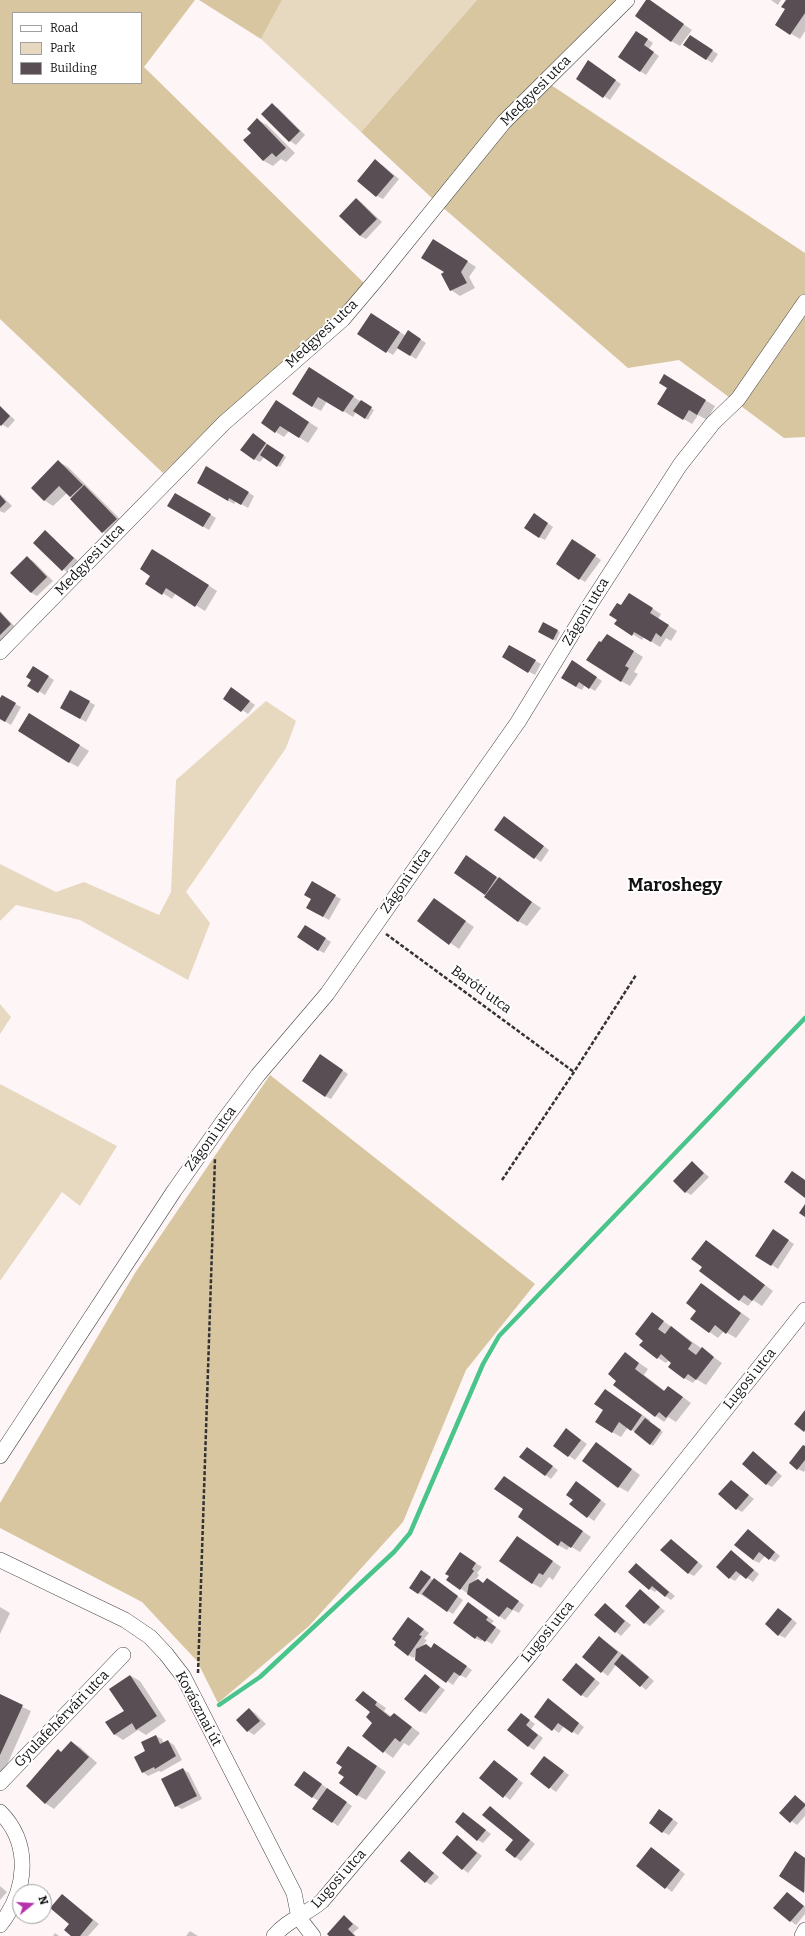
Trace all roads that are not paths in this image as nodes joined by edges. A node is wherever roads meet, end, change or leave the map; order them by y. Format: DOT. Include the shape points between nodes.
graph roads {
  1 [pos="627,0"];
  2 [pos="805,302"];
  3 [pos="0,652"];
  4 [pos="805,1310"];
  5 [pos="0,1456"];
  6 [pos="0,1560"];
  7 [pos="123,1655"];
  8 [pos="0,1783"];
  9 [pos="0,1812"];
  10 [pos="299,1918"];
  11 [pos="0,1925"];
  12 [pos="805,1930"];
  13 [pos="274,1936"];
  14 [pos="313,1936"];
  15 [pos="802,1936"];
  1 -- 3 [label="street, Medgyesi utca" via="504,122 343,319 224,423"];
  2 -- 5 [label="street, Zágoni utca" via="738,399 713,423 680,464 518,722 327,994 258,1075 224,1120 174,1191"];
  4 -- 10 [label="street, Lugosi utca" via="529,1656 322,1901"];
  6 -- 10 [label="street, Kovásznai út" via="125,1620 150,1637 166,1654 183,1676 294,1893"];
  7 -- 8 [label="street, Gyulafehérvári utca"];
  9 -- 11 [label="street" via="16,1834 22,1857 22,1880 16,1899"];
  10 -- 13 [label="street, Lugosi utca"];
  10 -- 14 [label="street"];
  12 -- 15 [label="street"];
}
